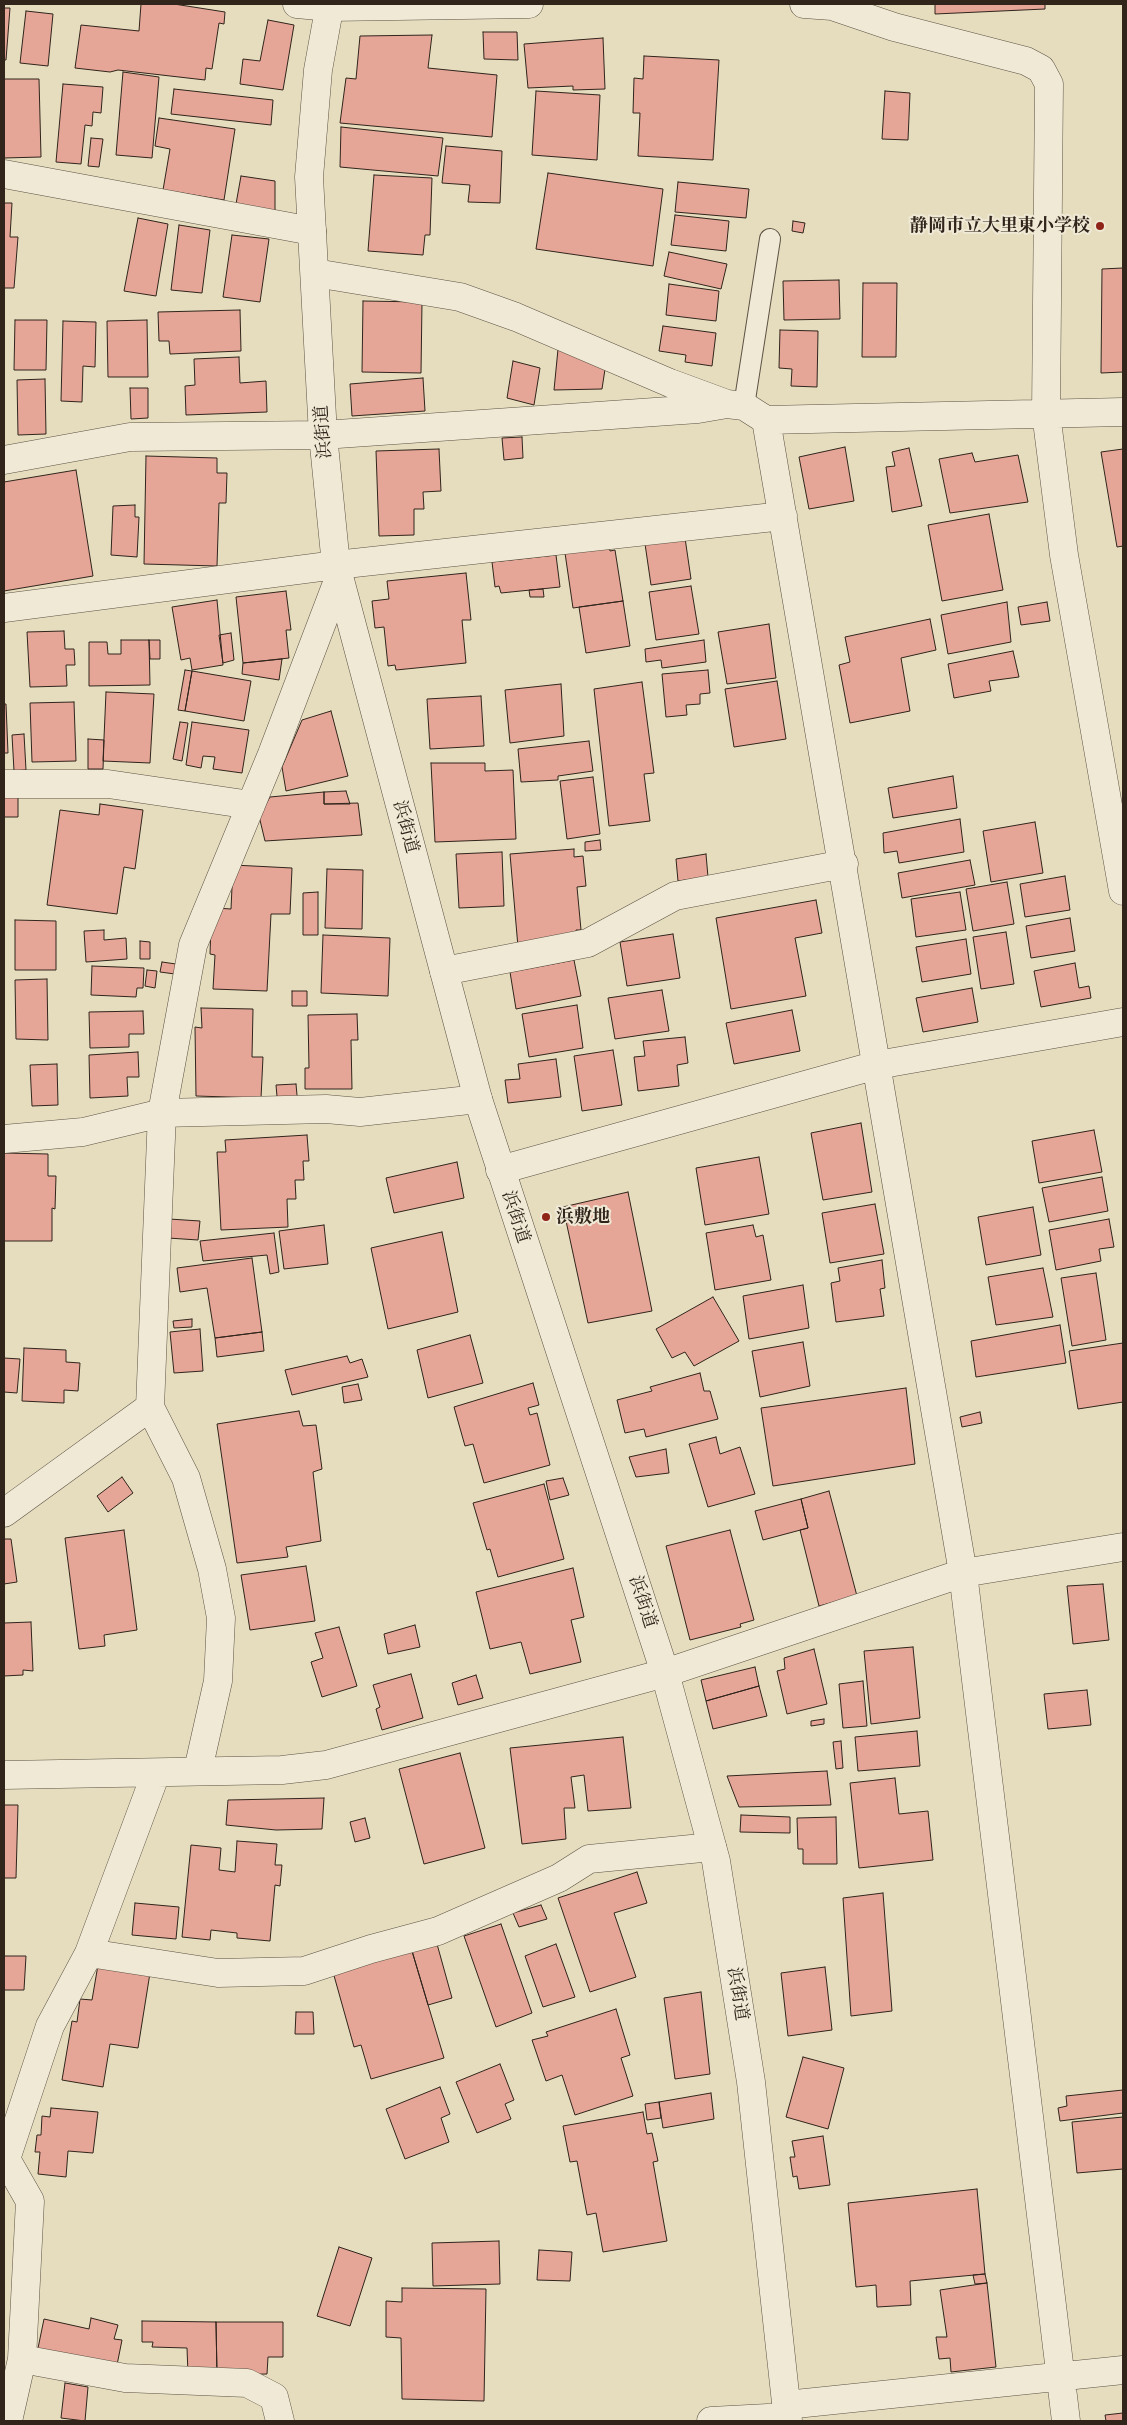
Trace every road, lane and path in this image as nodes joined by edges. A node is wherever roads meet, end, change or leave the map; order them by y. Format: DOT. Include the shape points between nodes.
graph roads {
  1 [pos="297,4"];
  2 [pos="529,4"];
  3 [pos="804,4"];
  4 [pos="330,5"];
  5 [pos="4,174"];
  6 [pos="312,231"];
  7 [pos="770,239"];
  8 [pos="315,273"];
  9 [pos="746,410"];
  10 [pos="1123,412"];
  11 [pos="1046,413"];
  12 [pos="323,435"];
  13 [pos="4,460"];
  14 [pos="783,516"];
  15 [pos="337,572"];
  16 [pos="4,608"];
  17 [pos="4,784"];
  18 [pos="251,805"];
  19 [pos="844,864"];
  20 [pos="1123,891"];
  21 [pos="444,971"];
  22 [pos="1123,1022"];
  23 [pos="877,1065"];
  24 [pos="478,1099"];
  25 [pos="162,1112"];
  26 [pos="4,1139"];
  27 [pos="500,1170"];
  28 [pos="150,1407"];
  29 [pos="4,1513"];
  30 [pos="1123,1547"];
  31 [pos="963,1573"];
  32 [pos="665,1673"];
  33 [pos="198,1770"];
  34 [pos="156,1773"];
  35 [pos="4,1775"];
  36 [pos="712,1847"];
  37 [pos="89,1953"];
  38 [pos="5,2160"];
  39 [pos="22,2359"];
  40 [pos="1123,2370"];
  41 [pos="1062,2377"];
  42 [pos="787,2414"];
  43 [pos="8,2421"];
  44 [pos="280,2421"];
  45 [pos="711,2421"];
  46 [pos="1066,2421"];
  1 -- 4 [label="street"];
  2 -- 4 [label="street"];
  3 -- 11 [label="street" via="832,6 894,27 1026,61 1040,69 1049,84"];
  4 -- 6 [label="street, 浜街道" via="318,70 309,177"];
  5 -- 6 [label="street"];
  6 -- 8 [label="street, 浜街道"];
  7 -- 9 [label="lane"];
  8 -- 9 [label="street" via="460,297 516,317 670,383"];
  8 -- 12 [label="street, 浜街道"];
  9 -- 11 [label="street"];
  9 -- 12 [label="street" via="698,409"];
  9 -- 14 [label="street"];
  10 -- 11 [label="street"];
  11 -- 20 [label="street" via="1064,555"];
  12 -- 13 [label="street" via="130,437"];
  12 -- 15 [label="street, 浜街道"];
  14 -- 15 [label="street"];
  14 -- 19 [label="street"];
  15 -- 16 [label="street"];
  15 -- 18 [label="street"];
  15 -- 21 [label="street, 浜街道"];
  17 -- 18 [label="street" via="108,784"];
  18 -- 25 [label="street" via="193,945"];
  19 -- 21 [label="street" via="675,896 588,943"];
  19 -- 23 [label="street"];
  21 -- 24 [label="street, 浜街道"];
  22 -- 23 [label="street"];
  23 -- 27 [label="street"];
  23 -- 31 [label="street"];
  24 -- 25 [label="street" via="360,1112 326,1109"];
  24 -- 27 [label="street, 浜街道"];
  25 -- 26 [label="street" via="82,1132"];
  25 -- 28 [label="street"];
  27 -- 32 [label="street, 浜街道"];
  28 -- 29 [label="street"];
  28 -- 33 [label="street" via="186,1478 212,1569 221,1618 218,1681"];
  30 -- 31 [label="street"];
  31 -- 32 [label="street"];
  31 -- 41 [label="street"];
  32 -- 33 [label="street" via="326,1765 282,1770"];
  32 -- 36 [label="street, 浜街道"];
  33 -- 34 [label="street"];
  34 -- 35 [label="street"];
  34 -- 37 [label="street"];
  36 -- 37 [label="street" via="589,1859 559,1878 438,1930 304,1971 218,1972"];
  36 -- 42 [label="street, 浜街道" via="752,2082"];
  37 -- 38 [label="street" via="50,2026"];
  38 -- 39 [label="street" via="30,2201"];
  39 -- 43 [label="street"];
  39 -- 44 [label="street" via="125,2378 247,2383 274,2397"];
  40 -- 41 [label="street"];
  41 -- 42 [label="street"];
  41 -- 46 [label="street"];
  42 -- 45 [label="street"];
}
